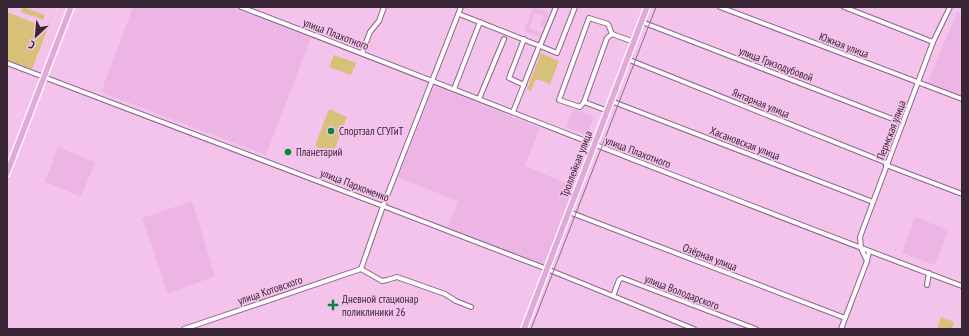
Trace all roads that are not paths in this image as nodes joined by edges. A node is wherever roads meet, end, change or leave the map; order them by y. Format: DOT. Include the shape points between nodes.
graph roads {
  1 [pos="71,7"];
  2 [pos="241,7"];
  3 [pos="384,7"];
  4 [pos="462,7"];
  5 [pos="556,7"];
  6 [pos="575,7"];
  7 [pos="648,7"];
  8 [pos="720,7"];
  9 [pos="844,7"];
  10 [pos="950,7"];
  11 [pos="459,14"];
  12 [pos="480,22"];
  13 [pos="642,22"];
  14 [pos="612,34"];
  15 [pos="504,39"];
  16 [pos="524,39"];
  17 [pos="634,42"];
  18 [pos="933,42"];
  19 [pos="539,48"];
  20 [pos="362,53"];
  21 [pos="627,59"];
  22 [pos="7,63"];
  23 [pos="44,77"];
  24 [pos="433,80"];
  25 [pos="918,83"];
  26 [pos="524,84"];
  27 [pos="454,89"];
  28 [pos="479,99"];
  29 [pos="962,99"];
  30 [pos="611,101"];
  31 [pos="584,102"];
  32 [pos="608,111"];
  33 [pos="513,112"];
  34 [pos="903,123"];
  35 [pos="595,144"];
  36 [pos="887,164"];
  37 [pos="7,172"];
  38 [pos="962,194"];
  39 [pos="873,202"];
  40 [pos="383,206"];
  41 [pos="569,212"];
  42 [pos="861,248"];
  43 [pos="869,251"];
  44 [pos="867,261"];
  45 [pos="361,268"];
  46 [pos="547,269"];
  47 [pos="929,273"];
  48 [pos="927,285"];
  49 [pos="962,286"];
  50 [pos="613,296"];
  51 [pos="471,307"];
  52 [pos="845,318"];
  53 [pos="184,329"];
  54 [pos="524,329"];
  55 [pos="694,329"];
  56 [pos="756,329"];
  57 [pos="841,329"];
  1 -- 23 [label="main road"];
  2 -- 20 [label="street, улица Плахотного"];
  3 -- 20 [label="street"];
  4 -- 11 [label="street"];
  5 -- 19 [label="street"];
  6 -- 19 [label="street" via="557,53"];
  7 -- 13 [label="main road, Троллейная улица"];
  8 -- 25 [label="street, Южная улица"];
  9 -- 18 [label="street"];
  10 -- 18 [label="street, Пермская улица"];
  11 -- 12 [label="street"];
  11 -- 24 [label="street"];
  12 -- 16 [label="street"];
  12 -- 27 [label="street"];
  13 -- 17 [label="main road, Троллейная улица"];
  13 -- 34 [label="street, улица Гризодубовой"];
  14 -- 17 [label="street"];
  14 -- 31 [label="street" via="607,38"];
  14 -- 31 [label="street" via="608,24 589,18 559,100 580,107"];
  15 -- 28 [label="street"];
  16 -- 19 [label="street"];
  16 -- 26 [label="street" via="509,78"];
  17 -- 21 [label="main road, Троллейная улица"];
  18 -- 25 [label="street, Пермская улица"];
  19 -- 26 [label="street"];
  20 -- 24 [label="street, улица Плахотного"];
  21 -- 30 [label="main road, Троллейная улица"];
  21 -- 36 [label="street, Янтарная улица"];
  22 -- 23 [label="street, улица Пархоменко"];
  23 -- 37 [label="main road"];
  23 -- 40 [label="street, улица Пархоменко"];
  24 -- 27 [label="street, улица Плахотного"];
  24 -- 40 [label="street"];
  25 -- 29 [label="street, Южная улица"];
  25 -- 34 [label="street, Пермская улица"];
  26 -- 33 [label="street"];
  27 -- 28 [label="street, улица Плахотного"];
  28 -- 33 [label="street, улица Плахотного"];
  30 -- 32 [label="main road, Троллейная улица"];
  30 -- 39 [label="street, Хасановская улица"];
  31 -- 32 [label="street"];
  32 -- 35 [label="main road, Троллейная улица"];
  33 -- 35 [label="street, улица Плахотного"];
  34 -- 36 [label="street, Пермская улица"];
  35 -- 41 [label="main road, Троллейная улица"];
  35 -- 42 [label="street, улица Плахотного"];
  36 -- 38 [label="street, Янтарная улица"];
  36 -- 39 [label="street, Пермская улица"];
  39 -- 42 [label="street, Пермская улица" via="860,237"];
  40 -- 45 [label="street"];
  40 -- 46 [label="street, улица Пархоменко"];
  41 -- 46 [label="main road, Троллейная улица"];
  41 -- 52 [label="street, Озёрная улица"];
  42 -- 43 [label="street, улица Плахотного"];
  42 -- 44 [label="street"];
  43 -- 44 [label="street"];
  43 -- 47 [label="street, улица Плахотного"];
  44 -- 52 [label="street"];
  45 -- 51 [label="street" via="382,281 397,277 445,294"];
  45 -- 53 [label="street, улица Котовского"];
  46 -- 50 [label="street, улица Пархоменко"];
  46 -- 54 [label="main road, Троллейная улица"];
  47 -- 48 [label="street"];
  47 -- 49 [label="street, улица Плахотного"];
  50 -- 55 [label="street, улица Пархоменко"];
  50 -- 56 [label="street, улица Володарского" via="622,278"];
  52 -- 57 [label="street"];
}
